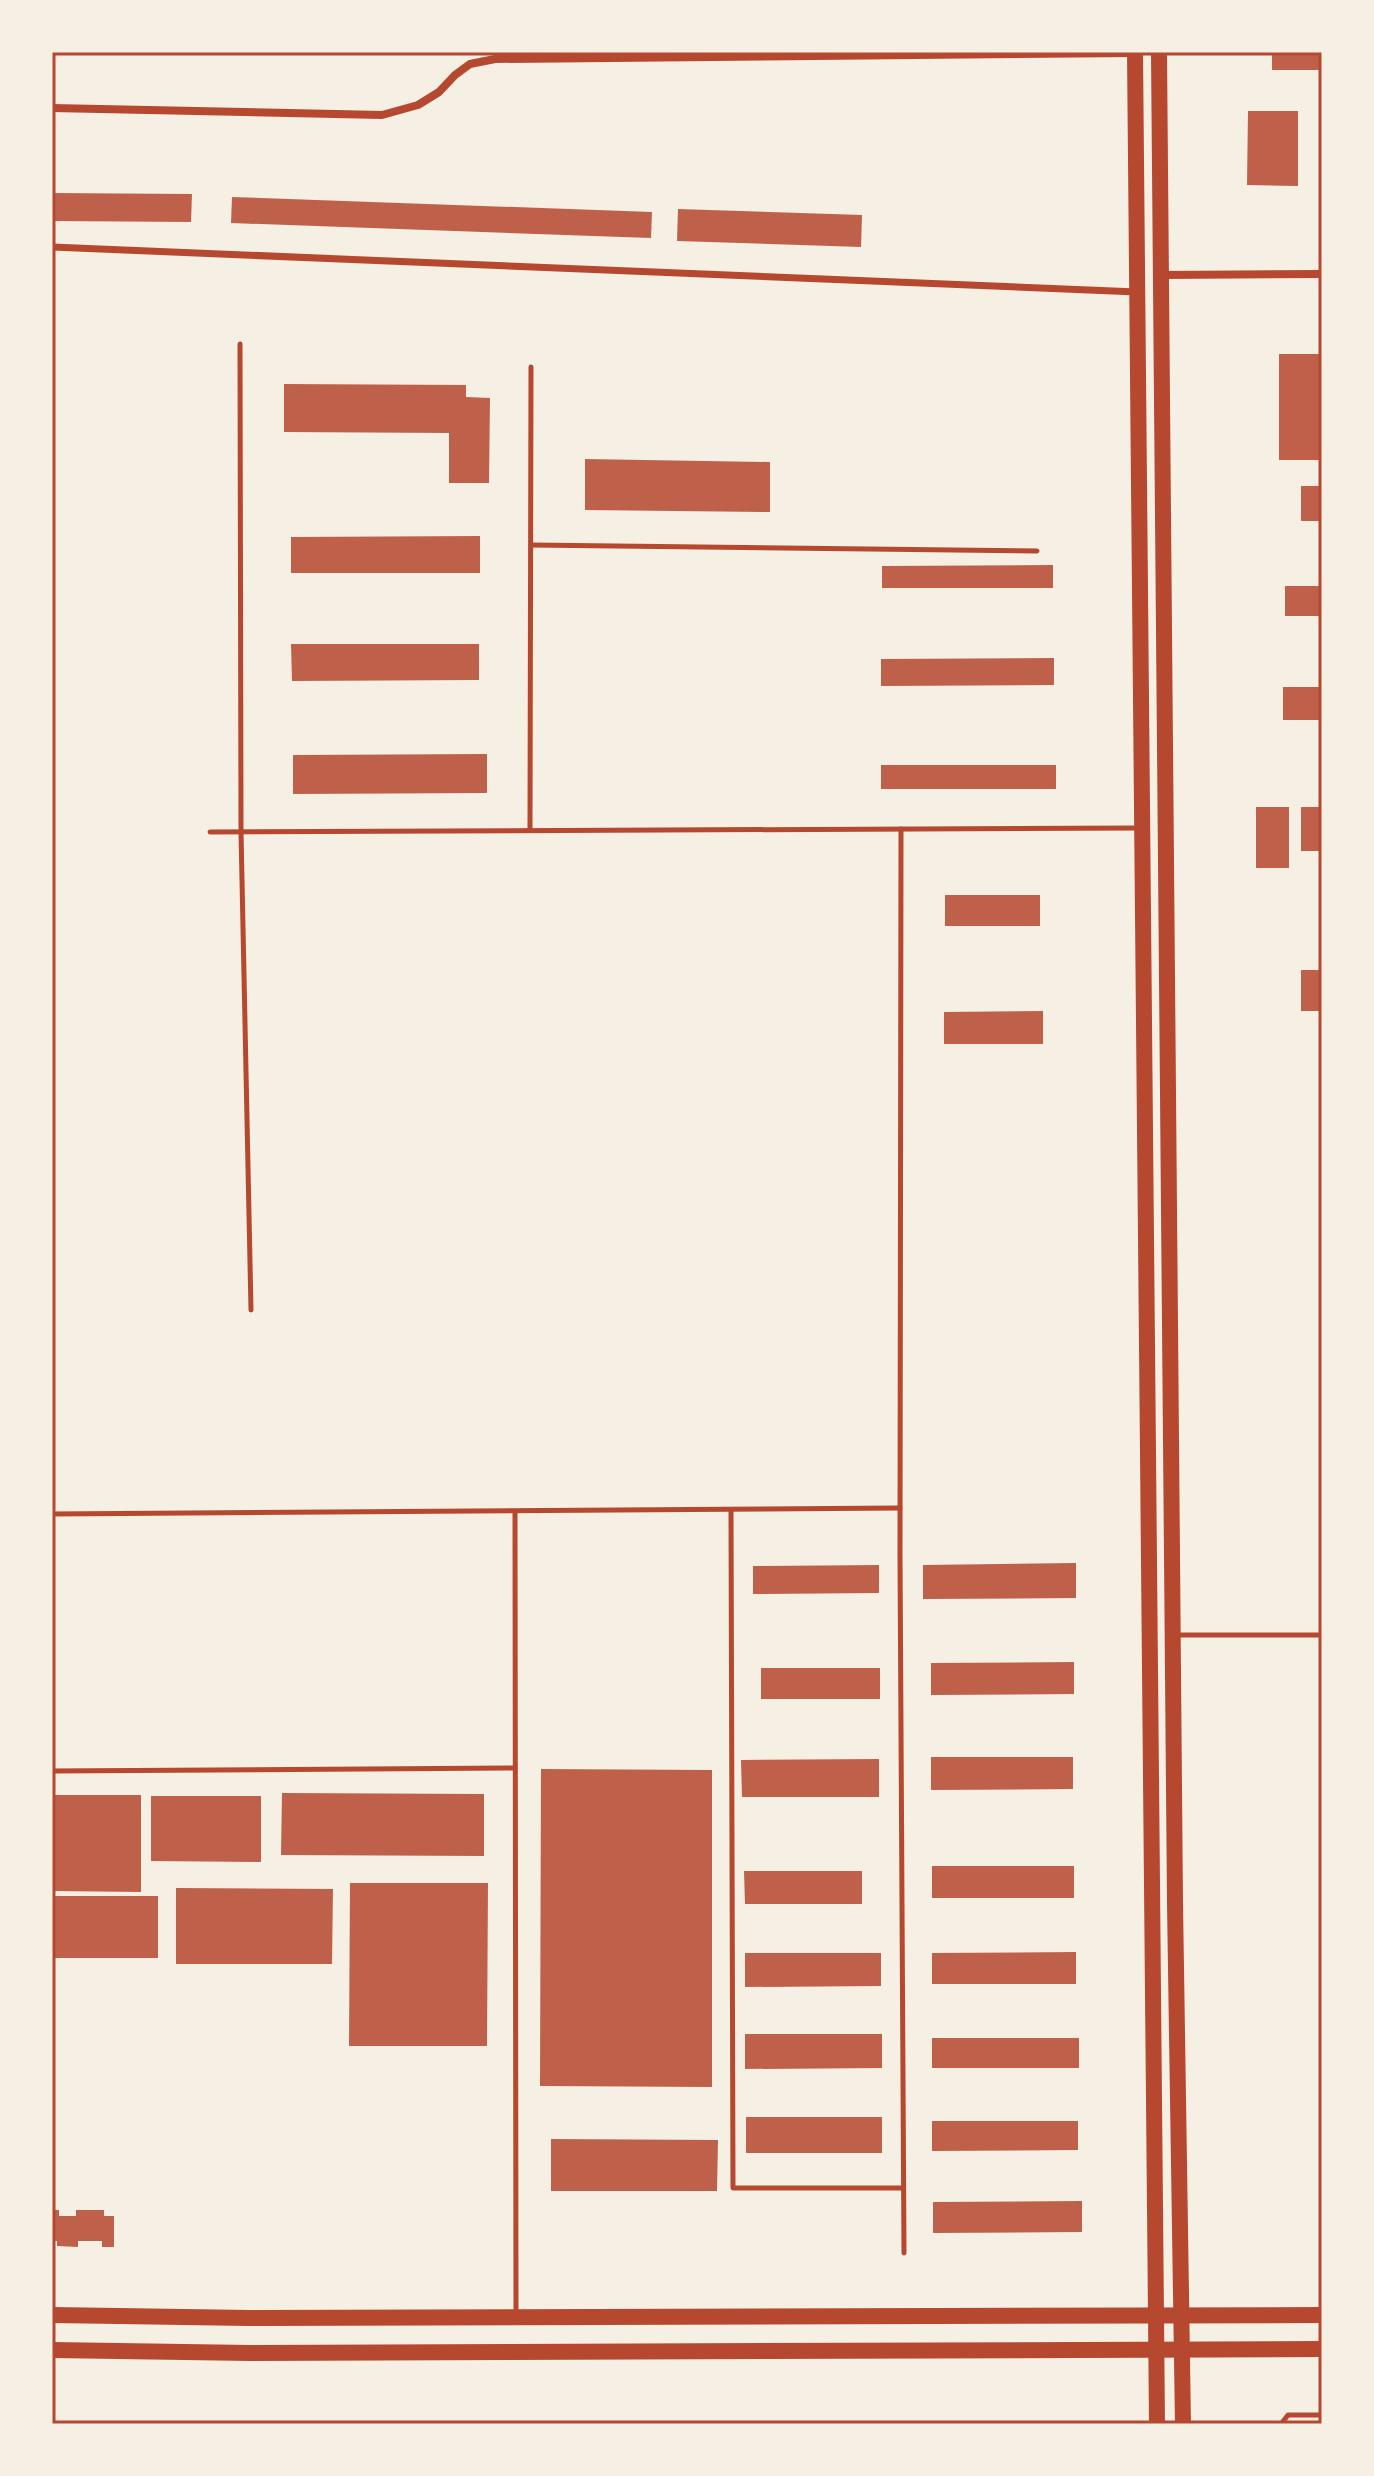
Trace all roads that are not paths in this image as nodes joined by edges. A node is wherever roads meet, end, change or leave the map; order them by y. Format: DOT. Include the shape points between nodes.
graph roads {
  1 [pos="1159,52"];
  2 [pos="1135,53"];
  3 [pos="52,108"];
  4 [pos="52,247"];
  5 [pos="1322,274"];
  6 [pos="1161,275"];
  7 [pos="1138,292"];
  8 [pos="240,344"];
  9 [pos="531,367"];
  10 [pos="531,545"];
  11 [pos="1037,551"];
  12 [pos="1142,828"];
  13 [pos="901,829"];
  14 [pos="530,830"];
  15 [pos="210,832"];
  16 [pos="241,832"];
  17 [pos="251,1310"];
  18 [pos="900,1508"];
  19 [pos="731,1510"];
  20 [pos="515,1512"];
  21 [pos="52,1514"];
  22 [pos="1173,1635"];
  23 [pos="1322,1635"];
  24 [pos="515,1768"];
  25 [pos="52,1771"];
  26 [pos="903,2188"];
  27 [pos="904,2253"];
  28 [pos="52,2315"];
  29 [pos="1156,2315"];
  30 [pos="1181,2315"];
  31 [pos="1322,2315"];
  32 [pos="516,2318"];
  33 [pos="1322,2349"];
  34 [pos="52,2350"];
  35 [pos="1156,2350"];
  36 [pos="1182,2350"];
  37 [pos="1322,2415"];
  38 [pos="1157,2424"];
  39 [pos="1183,2424"];
  40 [pos="1281,2424"];
  1 -- 6 [label="main road"];
  2 -- 3 [label="street" via="495,59 470,64 418,105 382,115"];
  2 -- 7 [label="main road"];
  4 -- 7 [label="street"];
  5 -- 6 [label="street"];
  6 -- 22 [label="main road"];
  7 -- 12 [label="main road"];
  8 -- 16 [label="lane"];
  9 -- 10 [label="lane"];
  10 -- 11 [label="lane"];
  10 -- 14 [label="lane"];
  12 -- 13 [label="lane"];
  12 -- 29 [label="main road"];
  13 -- 14 [label="lane"];
  13 -- 18 [label="lane"];
  14 -- 16 [label="lane"];
  15 -- 16 [label="lane"];
  16 -- 17 [label="lane"];
  18 -- 19 [label="lane"];
  18 -- 26 [label="lane"];
  19 -- 20 [label="lane"];
  19 -- 26 [label="lane" via="733,2188"];
  20 -- 21 [label="lane"];
  20 -- 24 [label="lane"];
  22 -- 23 [label="lane"];
  22 -- 30 [label="main road"];
  24 -- 25 [label="lane"];
  24 -- 32 [label="lane"];
  26 -- 27 [label="lane"];
  28 -- 32 [label="main road"];
  29 -- 30 [label="main road"];
  29 -- 32 [label="main road"];
  29 -- 35 [label="main road"];
  30 -- 31 [label="main road"];
  30 -- 36 [label="main road"];
  33 -- 36 [label="main road"];
  34 -- 35 [label="main road"];
  35 -- 36 [label="main road"];
  35 -- 38 [label="main road"];
  36 -- 39 [label="main road"];
  37 -- 40 [label="lane" via="1288,2415"];
}
